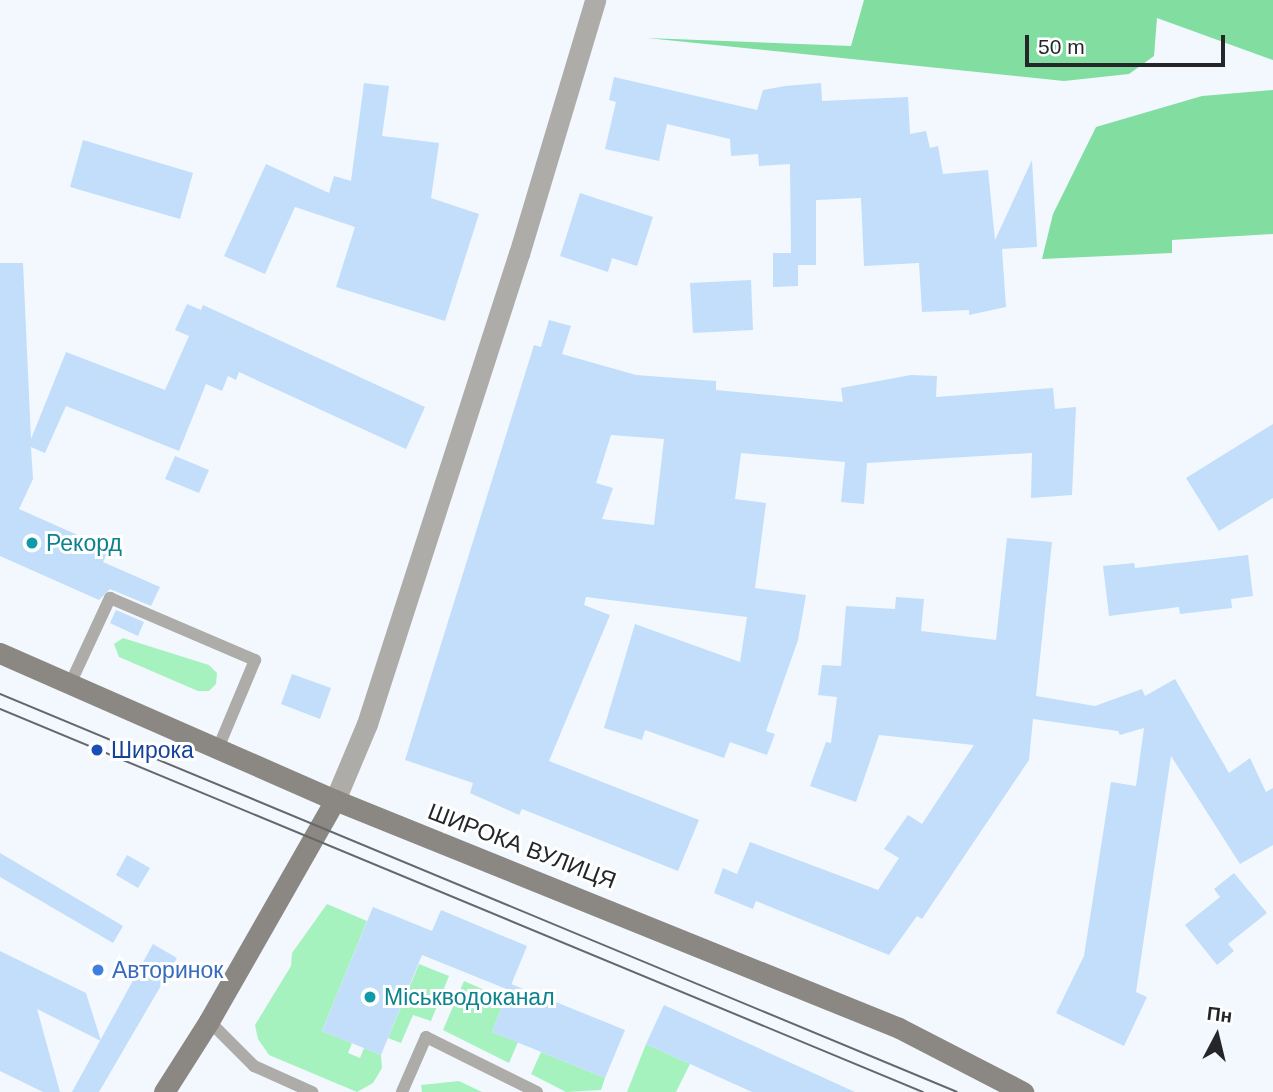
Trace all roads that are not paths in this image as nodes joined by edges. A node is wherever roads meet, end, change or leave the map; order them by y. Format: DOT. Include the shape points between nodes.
graph roads {
  1 [pos="594,0"];
  2 [pos="0,653"];
  3 [pos="71,682"];
  4 [pos="219,746"];
  5 [pos="335,800"];
  6 [pos="209,1021"];
  7 [pos="164,1092"];
  8 [pos="312,1092"];
  9 [pos="402,1092"];
  10 [pos="537,1092"];
  11 [pos="1023,1092"];
  1 -- 5 [label="street" via="519,254 384,672"];
  2 -- 3 [label="street, ШИРОКА ВУЛИЦЯ"];
  3 -- 4 [label="street, ШИРОКА ВУЛИЦЯ"];
  3 -- 4 [label="lane" via="110,598 255,660"];
  4 -- 5 [label="street, ШИРОКА ВУЛИЦЯ"];
  5 -- 6 [label="street"];
  5 -- 11 [label="street, ШИРОКА ВУЛИЦЯ" via="899,1028"];
  6 -- 7 [label="street"];
  6 -- 8 [label="lane" via="254,1066"];
  9 -- 10 [label="lane" via="426,1037"];
}
